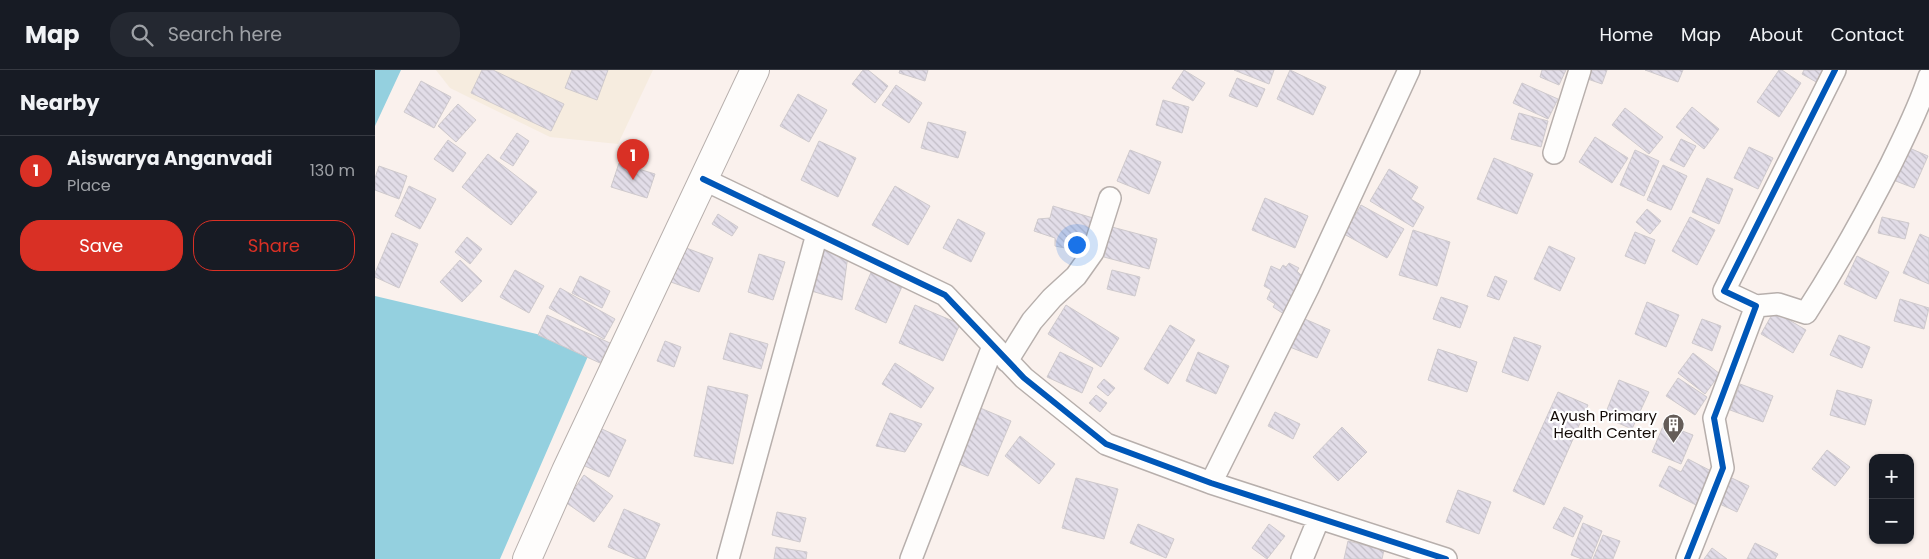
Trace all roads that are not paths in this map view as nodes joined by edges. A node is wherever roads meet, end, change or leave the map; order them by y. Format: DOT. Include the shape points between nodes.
graph roads {
  1 [pos="755,70"];
  2 [pos="1409,70"];
  3 [pos="1580,70"];
  4 [pos="1835,70"];
  5 [pos="1929,77"];
  6 [pos="1554,153"];
  7 [pos="703,180"];
  8 [pos="1110,198"];
  9 [pos="817,234"];
  10 [pos="1756,306"];
  11 [pos="1000,353"];
  12 [pos="1211,484"];
  13 [pos="1319,518"];
  14 [pos="527,559"];
  15 [pos="728,559"];
  16 [pos="911,559"];
  17 [pos="1302,559"];
  18 [pos="1446,559"];
  19 [pos="1687,559"];
  1 -- 7 [label="main road"];
  2 -- 12 [label="street" via="1308,288"];
  3 -- 6 [label="street"];
  4 -- 10 [label="street" via="1724,291"];
  5 -- 10 [label="street" via="1920,105 1874,197 1806,313 1778,304"];
  7 -- 9 [label="street"];
  7 -- 14 [label="main road"];
  8 -- 11 [label="street" via="1093,252 1076,276"];
  9 -- 11 [label="street" via="945,295"];
  9 -- 15 [label="street"];
  10 -- 19 [label="street" via="1714,418 1723,468"];
  11 -- 12 [label="street" via="1024,378 1106,444"];
  11 -- 16 [label="street"];
  12 -- 13 [label="street"];
  13 -- 17 [label="street"];
  13 -- 18 [label="street"];
}
